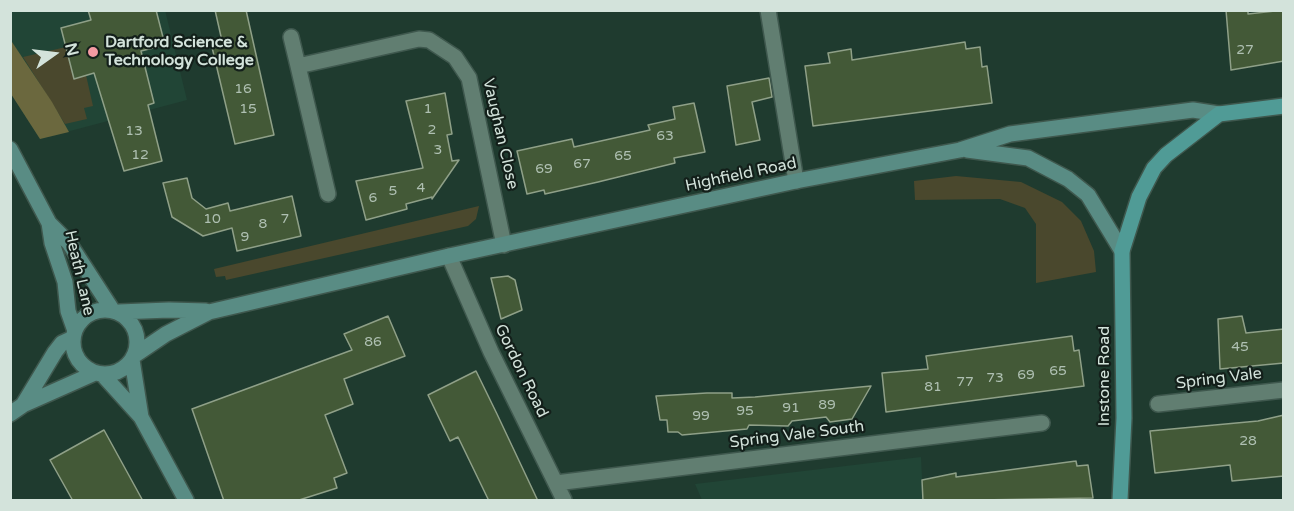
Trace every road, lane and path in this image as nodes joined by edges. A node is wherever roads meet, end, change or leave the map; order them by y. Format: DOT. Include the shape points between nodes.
graph roads {
  1 [pos="768,10"];
  2 [pos="291,37"];
  3 [pos="298,66"];
  4 [pos="1284,105"];
  5 [pos="1220,114"];
  6 [pos="10,149"];
  7 [pos="960,150"];
  8 [pos="796,181"];
  9 [pos="328,194"];
  10 [pos="49,223"];
  11 [pos="504,245"];
  12 [pos="1122,251"];
  13 [pos="449,256"];
  14 [pos="116,311"];
  15 [pos="209,312"];
  16 [pos="74,334"];
  17 [pos="133,357"];
  18 [pos="98,373"];
  19 [pos="1284,390"];
  20 [pos="1158,404"];
  21 [pos="17,409"];
  22 [pos="141,417"];
  23 [pos="1042,423"];
  24 [pos="556,483"];
  25 [pos="186,501"];
  26 [pos="564,501"];
  27 [pos="1120,501"];
  1 -- 8 [label="street"];
  2 -- 3 [label="street"];
  3 -- 9 [label="street"];
  3 -- 11 [label="street, Vaughan Close" via="419,39 429,40 455,57 469,78"];
  4 -- 5 [label="main road, Highfield Road"];
  5 -- 7 [label="street, Highfield Road" via="1193,110 1010,134"];
  5 -- 12 [label="main road, Instone Road" via="1154,168 1139,196"];
  6 -- 10 [label="street, Heath Lane"];
  7 -- 8 [label="street, Highfield Road"];
  7 -- 12 [label="street" via="1028,158 1068,179 1088,195"];
  8 -- 11 [label="street, Highfield Road"];
  10 -- 14 [label="street, Heath Lane" via="69,243"];
  10 -- 16 [label="street, Heath Lane"];
  11 -- 13 [label="street, Highfield Road"];
  12 -- 27 [label="main road, Instone Road" via="1124,418"];
  13 -- 15 [label="street, Highfield Road"];
  13 -- 24 [label="street, Gordon Road"];
  14 -- 15 [label="street, Highfield Road"];
  14 -- 16 [label="street" via="90,313"];
  14 -- 17 [label="street" via="133,326 137,346"];
  15 -- 17 [label="street, Highfield Road"];
  16 -- 18 [label="street" via="78,359"];
  16 -- 21 [label="street" via="55,352"];
  17 -- 18 [label="street" via="119,371"];
  17 -- 22 [label="street"];
  18 -- 21 [label="street"];
  18 -- 22 [label="street"];
  19 -- 20 [label="street, Spring Vale"];
  22 -- 25 [label="street"];
  23 -- 24 [label="street, Spring Vale South"];
  24 -- 26 [label="street, Gordon Road"];
}
